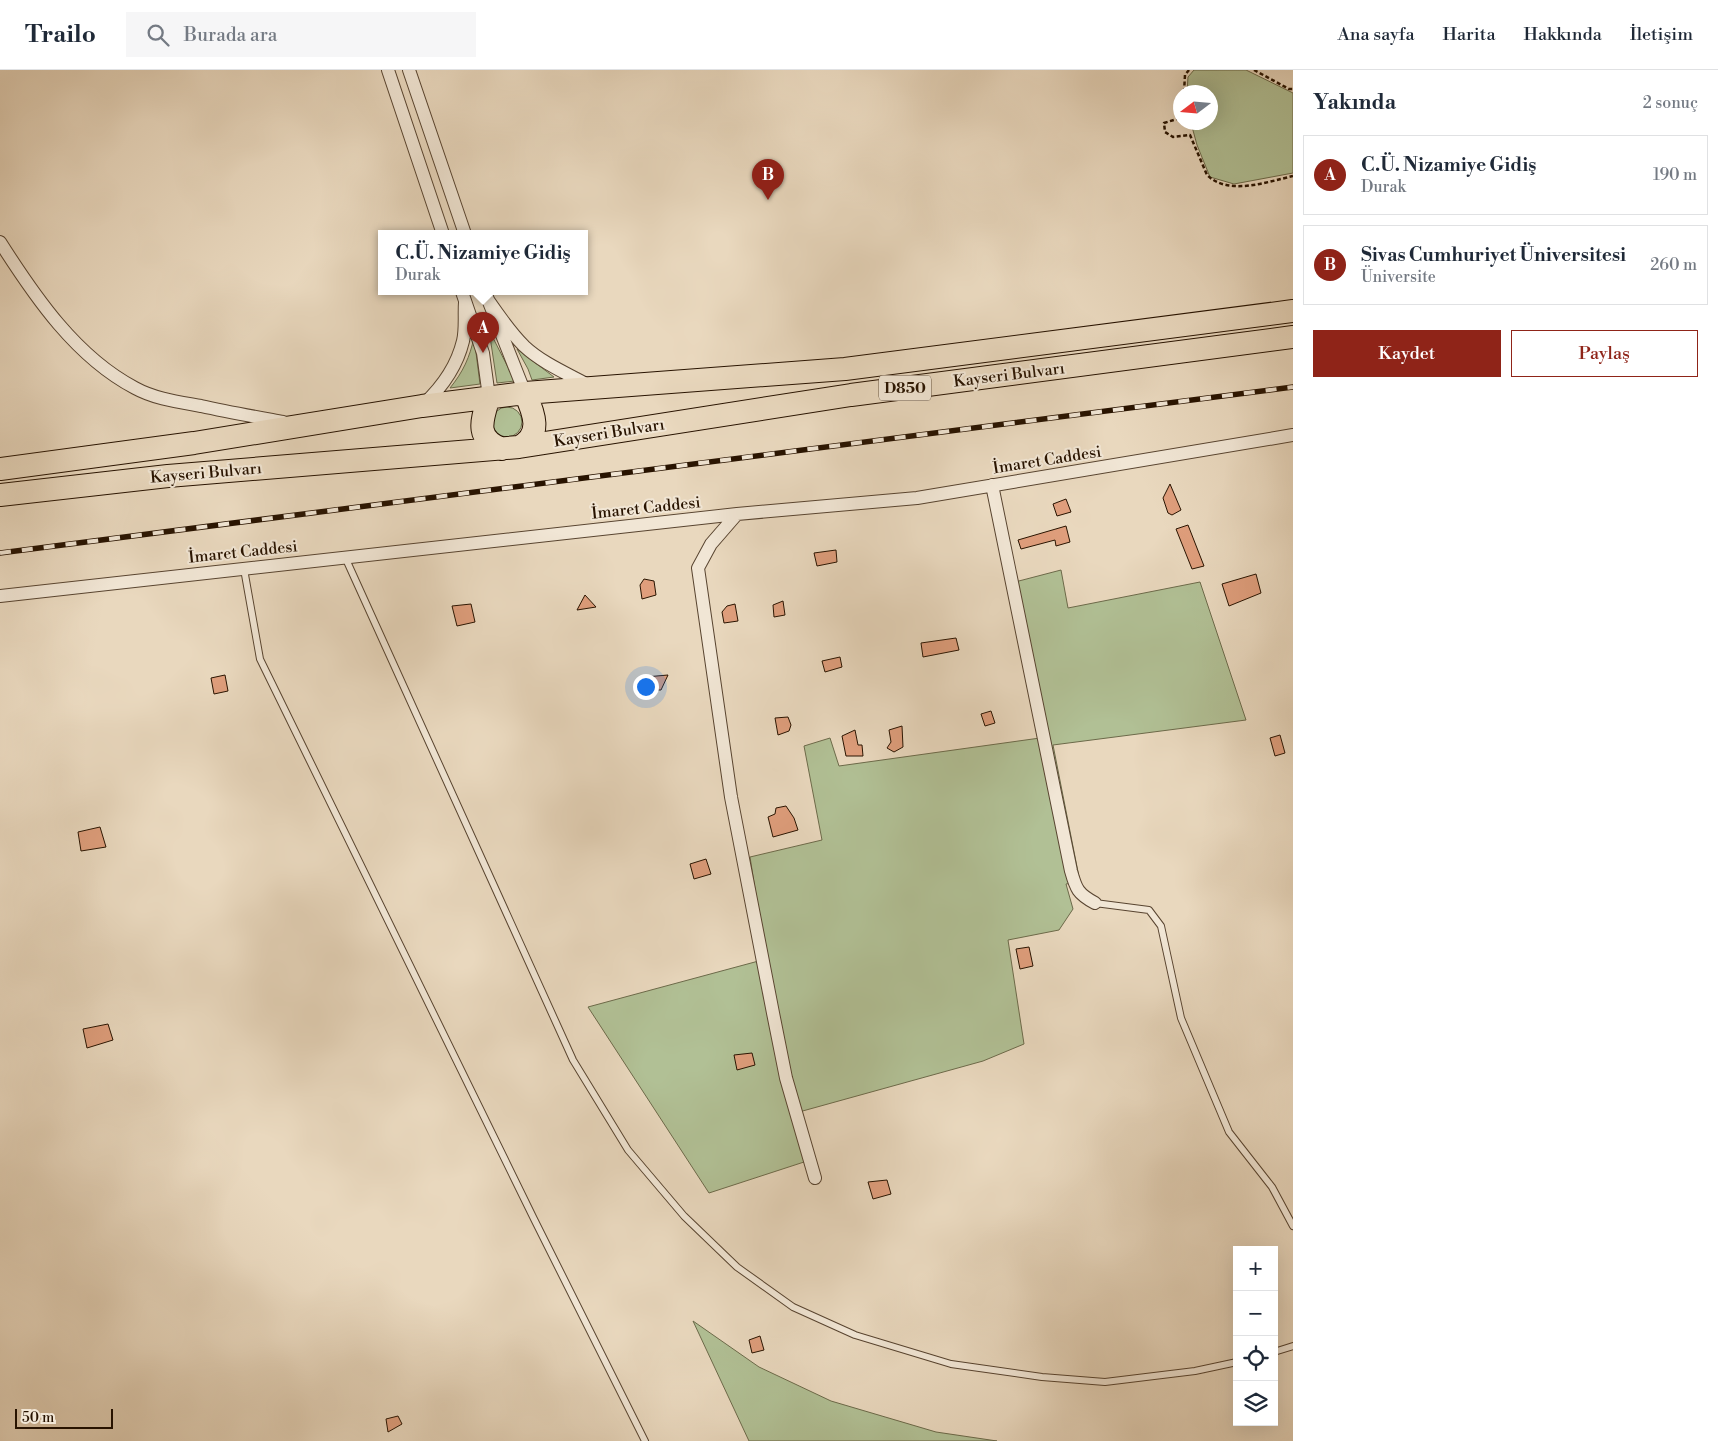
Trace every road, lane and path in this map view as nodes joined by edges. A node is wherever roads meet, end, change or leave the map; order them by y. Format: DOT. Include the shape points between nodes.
graph roads {
  1 [pos="388,70"];
  2 [pos="409,70"];
  3 [pos="1188,70"];
  4 [pos="1254,70"];
  5 [pos="1184,85"];
  6 [pos="1293,89"];
  7 [pos="1173,120"];
  8 [pos="1293,176"];
  9 [pos="441,230"];
  10 [pos="464,230"];
  11 [pos="0,242"];
  12 [pos="486,296"];
  13 [pos="463,297"];
  14 [pos="1293,311"];
  15 [pos="1293,338"];
  16 [pos="592,387"];
  17 [pos="525,393"];
  18 [pos="490,397"];
  19 [pos="422,406"];
  20 [pos="298,425"];
  21 [pos="1293,435"];
  22 [pos="510,448"];
  23 [pos="0,469"];
  24 [pos="992,485"];
  25 [pos="0,495"];
  26 [pos="737,514"];
  27 [pos="345,557"];
  28 [pos="244,568"];
  29 [pos="0,596"];
  30 [pos="1095,903"];
  31 [pos="815,1178"];
  32 [pos="1293,1226"];
  33 [pos="1293,1346"];
  34 [pos="1278,1351"];
  35 [pos="1233,1363"];
  36 [pos="645,1441"];
  1 -- 9 [label="street"];
  2 -- 10 [label="street"];
  3 -- 5 [label="path"];
  4 -- 6 [label="path"];
  7 -- 8 [label="path" via="1164,122 1165,132 1173,137 1190,135 1207,175 1222,185 1234,186"];
  11 -- 20 [label="street" via="53,317 82,349 136,389 166,399"];
  12 -- 16 [label="street" via="524,346"];
  12 -- 17 [label="street"];
  13 -- 18 [label="street" via="483,353"];
  13 -- 19 [label="street" via="463,340 459,353 440,388"];
  14 -- 16 [label="highway, Kayseri Bulvarı / D850" via="845,369"];
  15 -- 22 [label="highway, Kayseri Bulvarı / D850" via="851,395"];
  16 -- 17 [label="highway, Kayseri Bulvarı / D850"];
  17 -- 18 [label="highway"];
  17 -- 22 [label="highway" via="534,429 530,439"];
  18 -- 19 [label="highway, Kayseri Bulvarı"];
  18 -- 22 [label="highway" via="483,415 484,433 491,443"];
  19 -- 20 [label="highway, Kayseri Bulvarı"];
  20 -- 23 [label="highway, Kayseri Bulvarı" via="194,443"];
  21 -- 24 [label="street, İmaret Caddesi"];
  22 -- 25 [label="highway, Kayseri Bulvarı" via="168,476"];
  24 -- 26 [label="street, İmaret Caddesi" via="917,498"];
  24 -- 30 [label="street" via="1071,871 1082,896"];
  26 -- 27 [label="street, İmaret Caddesi"];
  26 -- 31 [label="street" via="711,544 698,568 732,797 773,1013 786,1078"];
  27 -- 28 [label="street, İmaret Caddesi"];
  27 -- 35 [label="lane" via="573,1060 628,1150 684,1216 737,1267 793,1307 856,1336 951,1364 1105,1382"];
  28 -- 29 [label="street, İmaret Caddesi"];
  28 -- 36 [label="lane" via="260,658"];
  30 -- 32 [label="lane" via="1149,910 1161,926 1181,1018 1229,1132 1272,1187"];
  33 -- 34 [label="lane"];
}
